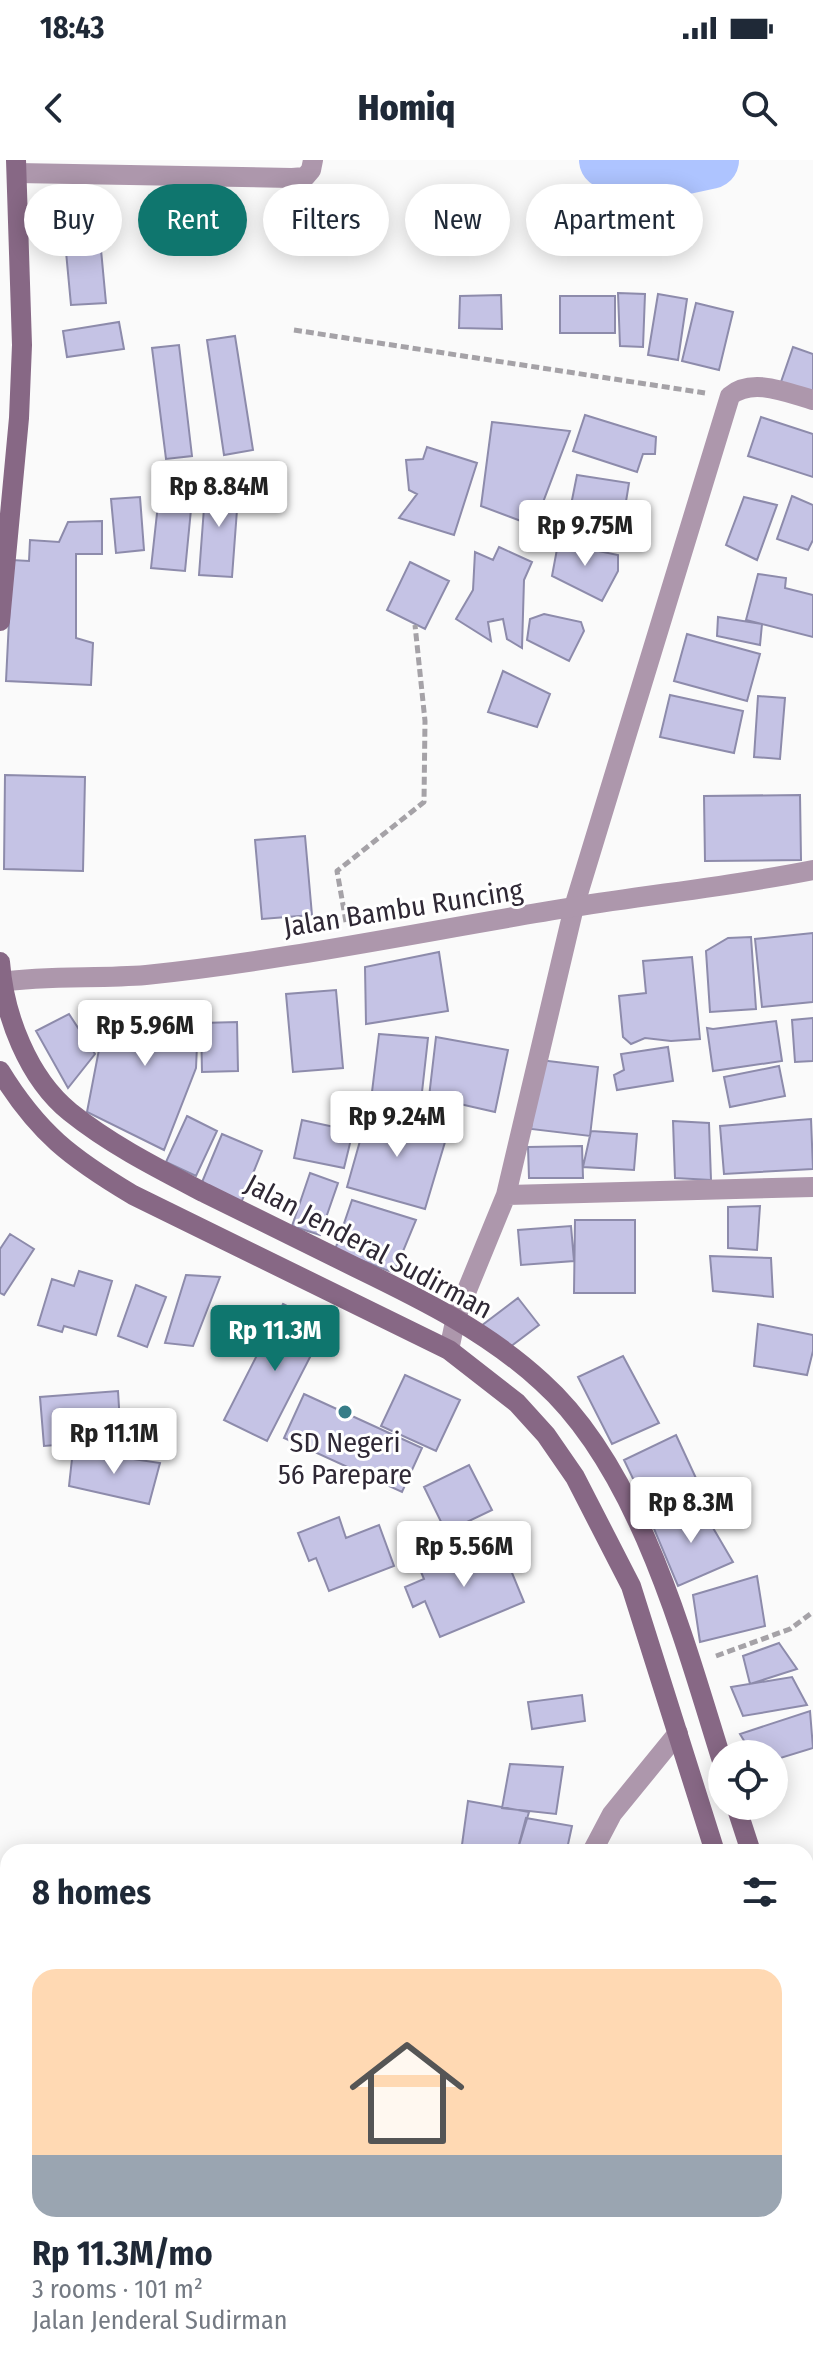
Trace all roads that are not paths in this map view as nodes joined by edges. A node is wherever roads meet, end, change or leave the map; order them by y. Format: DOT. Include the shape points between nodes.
graph roads {
  1 [pos="313,160"];
  2 [pos="17,167"];
  3 [pos="813,400"];
  4 [pos="4,522"];
  5 [pos="0,621"];
  6 [pos="813,870"];
  7 [pos="574,907"];
  8 [pos="0,975"];
  9 [pos="0,1071"];
  10 [pos="813,1187"];
  11 [pos="506,1195"];
  12 [pos="456,1317"];
  13 [pos="449,1350"];
  14 [pos="678,1733"];
  15 [pos="715,1740"];
  16 [pos="741,1820"];
  17 [pos="596,1844"];
  18 [pos="713,1844"];
  19 [pos="748,1844"];
  1 -- 2 [label="street" via="305,177 292,178"];
  2 -- 4 [label="main road" via="22,345 19,418"];
  3 -- 7 [label="street" via="750,387 730,396"];
  4 -- 5 [label="main road"];
  6 -- 7 [label="street, Jalan Bambu Runcing"];
  7 -- 8 [label="street, Jalan Bambu Runcing" via="350,947 144,975"];
  7 -- 11 [label="street"];
  8 -- 12 [label="main road, Jalan Jenderal Sudirman" via="28,1059 69,1111 144,1162"];
  9 -- 13 [label="main road, Jalan Jenderal Sudirman" via="49,1137 92,1171"];
  10 -- 11 [label="street"];
  11 -- 12 [label="street"];
  12 -- 13 [label="street"];
  12 -- 15 [label="main road, Jalan Jenderal Sudirman" via="543,1382 579,1420 605,1460 678,1621"];
  13 -- 14 [label="main road, Jalan Jenderal Sudirman" via="517,1403 575,1477 631,1586"];
  14 -- 17 [label="street" via="612,1814"];
  14 -- 18 [label="main road, Jalan Jenderal Sudirman"];
  16 -- 19 [label="main road"];
}
